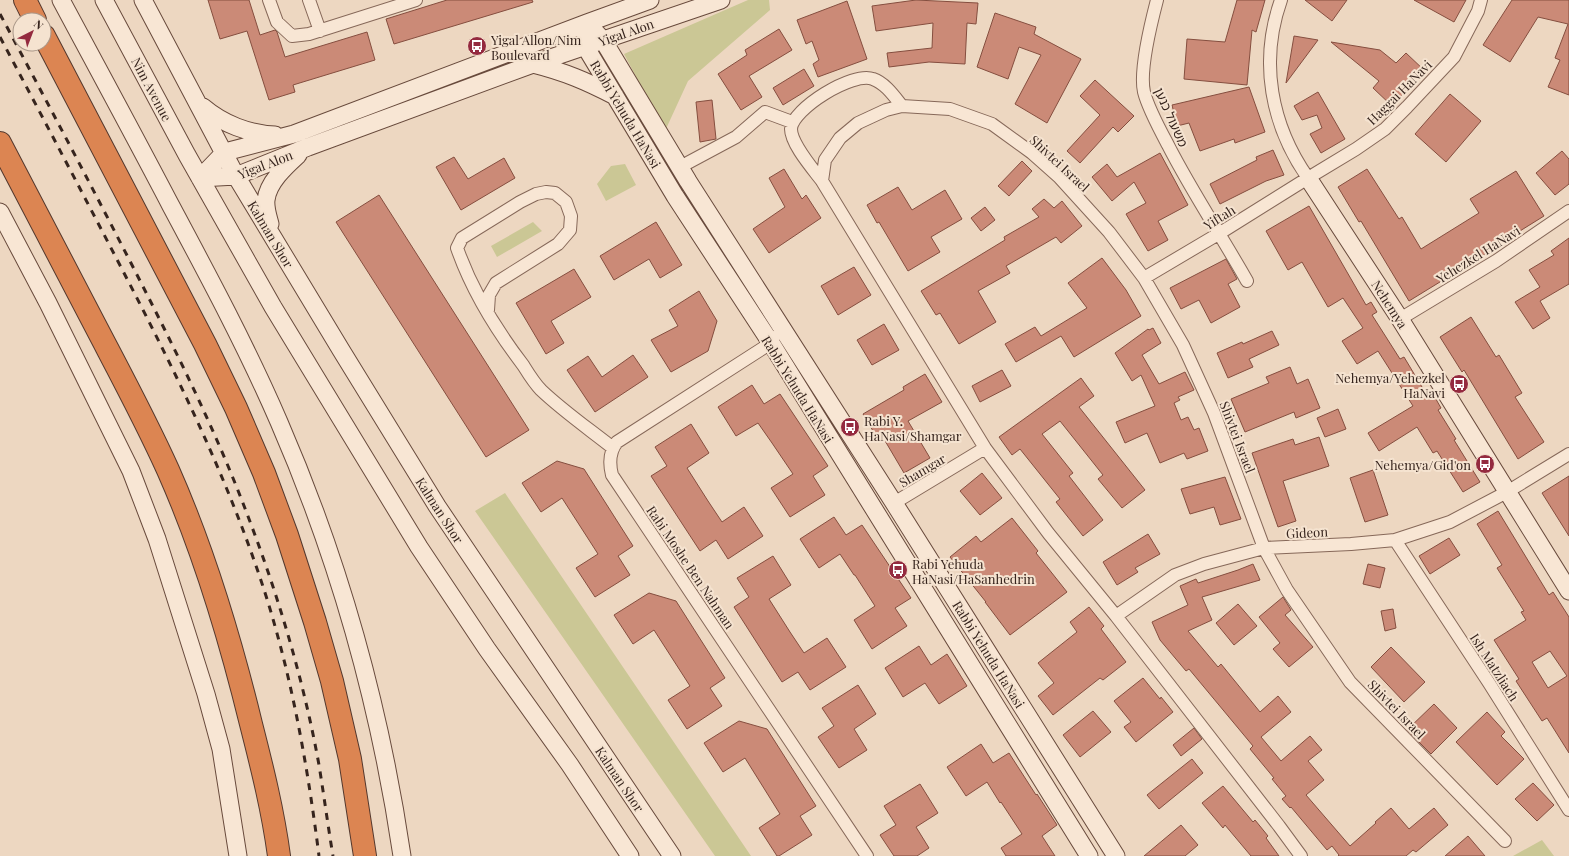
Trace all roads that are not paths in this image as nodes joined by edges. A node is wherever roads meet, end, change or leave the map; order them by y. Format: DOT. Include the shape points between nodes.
graph roads {
  1 [pos="25,0"];
  2 [pos="61,0"];
  3 [pos="104,0"];
  4 [pos="143,0"];
  5 [pos="269,0"];
  6 [pos="310,0"];
  7 [pos="416,0"];
  8 [pos="650,0"];
  9 [pos="721,0"];
  10 [pos="1157,0"];
  11 [pos="1281,0"];
  12 [pos="1481,0"];
  13 [pos="383,5"];
  14 [pos="32,12"];
  15 [pos="587,23"];
  16 [pos="320,30"];
  17 [pos="603,40"];
  18 [pos="585,46"];
  19 [pos="52,51"];
  20 [pos="534,64"];
  21 [pos="616,97"];
  22 [pos="199,104"];
  23 [pos="902,106"];
  24 [pos="792,122"];
  25 [pos="294,134"];
  26 [pos="0,143"];
  27 [pos="308,147"];
  28 [pos="225,152"];
  29 [pos="680,167"];
  30 [pos="236,176"];
  31 [pos="200,178"];
  32 [pos="1308,178"];
  33 [pos="822,181"];
  34 [pos="1569,211"];
  35 [pos="0,212"];
  36 [pos="1220,234"];
  37 [pos="278,246"];
  38 [pos="469,276"];
  39 [pos="1144,278"];
  40 [pos="1246,281"];
  41 [pos="496,283"];
  42 [pos="488,310"];
  43 [pos="1400,319"];
  44 [pos="780,324"];
  45 [pos="771,343"];
  46 [pos="793,345"];
  47 [pos="613,448"];
  48 [pos="985,448"];
  49 [pos="1569,454"];
  50 [pos="1507,492"];
  51 [pos="894,503"];
  52 [pos="1395,540"];
  53 [pos="1264,548"];
  54 [pos="1569,591"];
  55 [pos="1116,616"];
  56 [pos="1569,810"];
  57 [pos="1505,841"];
  58 [pos="238,856"];
  59 [pos="279,856"];
  60 [pos="365,856"];
  61 [pos="402,856"];
  62 [pos="630,856"];
  63 [pos="672,856"];
  64 [pos="867,856"];
  65 [pos="1089,856"];
  66 [pos="1116,856"];
  67 [pos="1301,856"];
  1 -- 14 [label="highway"];
  2 -- 61 [label="main road" via="223,304 280,424 300,474 357,642 393,793"];
  3 -- 31 [label="main road, Nim Avenue"];
  4 -- 22 [label="main road"];
  5 -- 16 [label="street" via="277,22 292,36"];
  6 -- 16 [label="street"];
  7 -- 13 [label="street"];
  8 -- 15 [label="main road, Yigal Alon"];
  9 -- 17 [label="main road, Yigal Alon"];
  10 -- 36 [label="street, משעול כנען" via="1142,71 1144,93 1188,185"];
  11 -- 32 [label="street, Nehemya" via="1271,35 1270,79 1282,132"];
  12 -- 32 [label="street, Haggai HaNavi" via="1454,57 1407,107 1385,129"];
  13 -- 16 [label="street"];
  15 -- 17 [label="main road, Rabbi Yehuda HaNasi"];
  15 -- 18 [label="main road, Rabbi Yehuda HaNasi"];
  15 -- 25 [label="main road, Yigal Alon"];
  17 -- 18 [label="main road, Yigal Alon"];
  17 -- 29 [label="main road, Rabbi Yehuda HaNasi"];
  18 -- 20 [label="main road, Yigal Alon"];
  18 -- 21 [label="main road, Rabbi Yehuda HaNasi"];
  19 -- 60 [label="highway" via="205,344 264,473 313,614 332,681 350,759"];
  20 -- 21 [label="main road" via="584,80"];
  20 -- 27 [label="main road, Yigal Alon"];
  21 -- 45 [label="main road, Rabbi Yehuda HaNasi" via="675,196"];
  22 -- 25 [label="main road" via="240,129 274,135"];
  22 -- 28 [label="main road"];
  23 -- 24 [label="street" via="888,89 873,78 863,78 828,90"];
  23 -- 33 [label="street, Shivtei Israel" via="886,110 858,123 840,138 825,160"];
  23 -- 39 [label="street, Shivtei Israel" via="950,109 992,124 1032,153 1059,177 1109,232"];
  24 -- 29 [label="street" via="765,112 736,137"];
  24 -- 33 [label="street" via="794,140"];
  25 -- 28 [label="main road, Yigal Alon"];
  26 -- 59 [label="highway" via="144,421 168,470 188,520 238,671"];
  27 -- 30 [label="main road, Yigal Alon"];
  27 -- 37 [label="main road" via="284,169 269,190 266,199 266,209"];
  28 -- 30 [label="main road, Kalman Shor"];
  28 -- 31 [label="main road, Yigal Alon"];
  29 -- 44 [label="main road, Rabbi Yehuda HaNasi"];
  30 -- 31 [label="main road, Yigal Alon"];
  30 -- 37 [label="main road, Kalman Shor"];
  31 -- 62 [label="main road" via="273,307 419,548 487,649 570,764"];
  32 -- 36 [label="street, Yiftah"];
  32 -- 43 [label="main road, Nehemya"];
  33 -- 48 [label="street"];
  34 -- 43 [label="street, Yehezkel HaNavi" via="1496,261"];
  35 -- 58 [label="main road" via="131,471 157,539 221,749"];
  36 -- 39 [label="street, Yiftah"];
  36 -- 40 [label="street, משעול כנען"];
  37 -- 63 [label="main road, Kalman Shor" via="437,506"];
  38 -- 41 [label="street" via="484,284"];
  38 -- 41 [label="street" via="457,248 462,238 536,194 555,193 566,202 572,216 570,230 558,244"];
  38 -- 42 [label="street"];
  39 -- 53 [label="street, Shivtei Israel" via="1183,345 1214,413"];
  41 -- 42 [label="street" via="489,295"];
  42 -- 47 [label="street" via="507,344 540,389"];
  43 -- 50 [label="main road, Nehemya"];
  44 -- 45 [label="street"];
  44 -- 46 [label="main road, Rabbi Yehuda HaNasi"];
  45 -- 46 [label="street"];
  45 -- 47 [label="street" via="617,442"];
  45 -- 65 [label="main road, Rabbi Yehuda HaNasi"];
  46 -- 51 [label="main road, Rabbi Yehuda HaNasi"];
  47 -- 64 [label="street, Rabi Moshe Ben Nahman" via="610,465 612,475"];
  48 -- 51 [label="street, Shamgar"];
  48 -- 55 [label="street" via="1049,534"];
  49 -- 50 [label="street, Gideon"];
  50 -- 52 [label="street, Gideon" via="1450,522"];
  50 -- 54 [label="main road, Nehemya"];
  51 -- 66 [label="main road, Rabbi Yehuda HaNasi"];
  52 -- 53 [label="street, Gideon"];
  52 -- 56 [label="street, Ish Matzliach"];
  53 -- 55 [label="street, Gideon" via="1204,564 1175,575"];
  53 -- 57 [label="street, Shivtei Israel" via="1288,590 1350,682"];
  55 -- 67 [label="street"];
}
